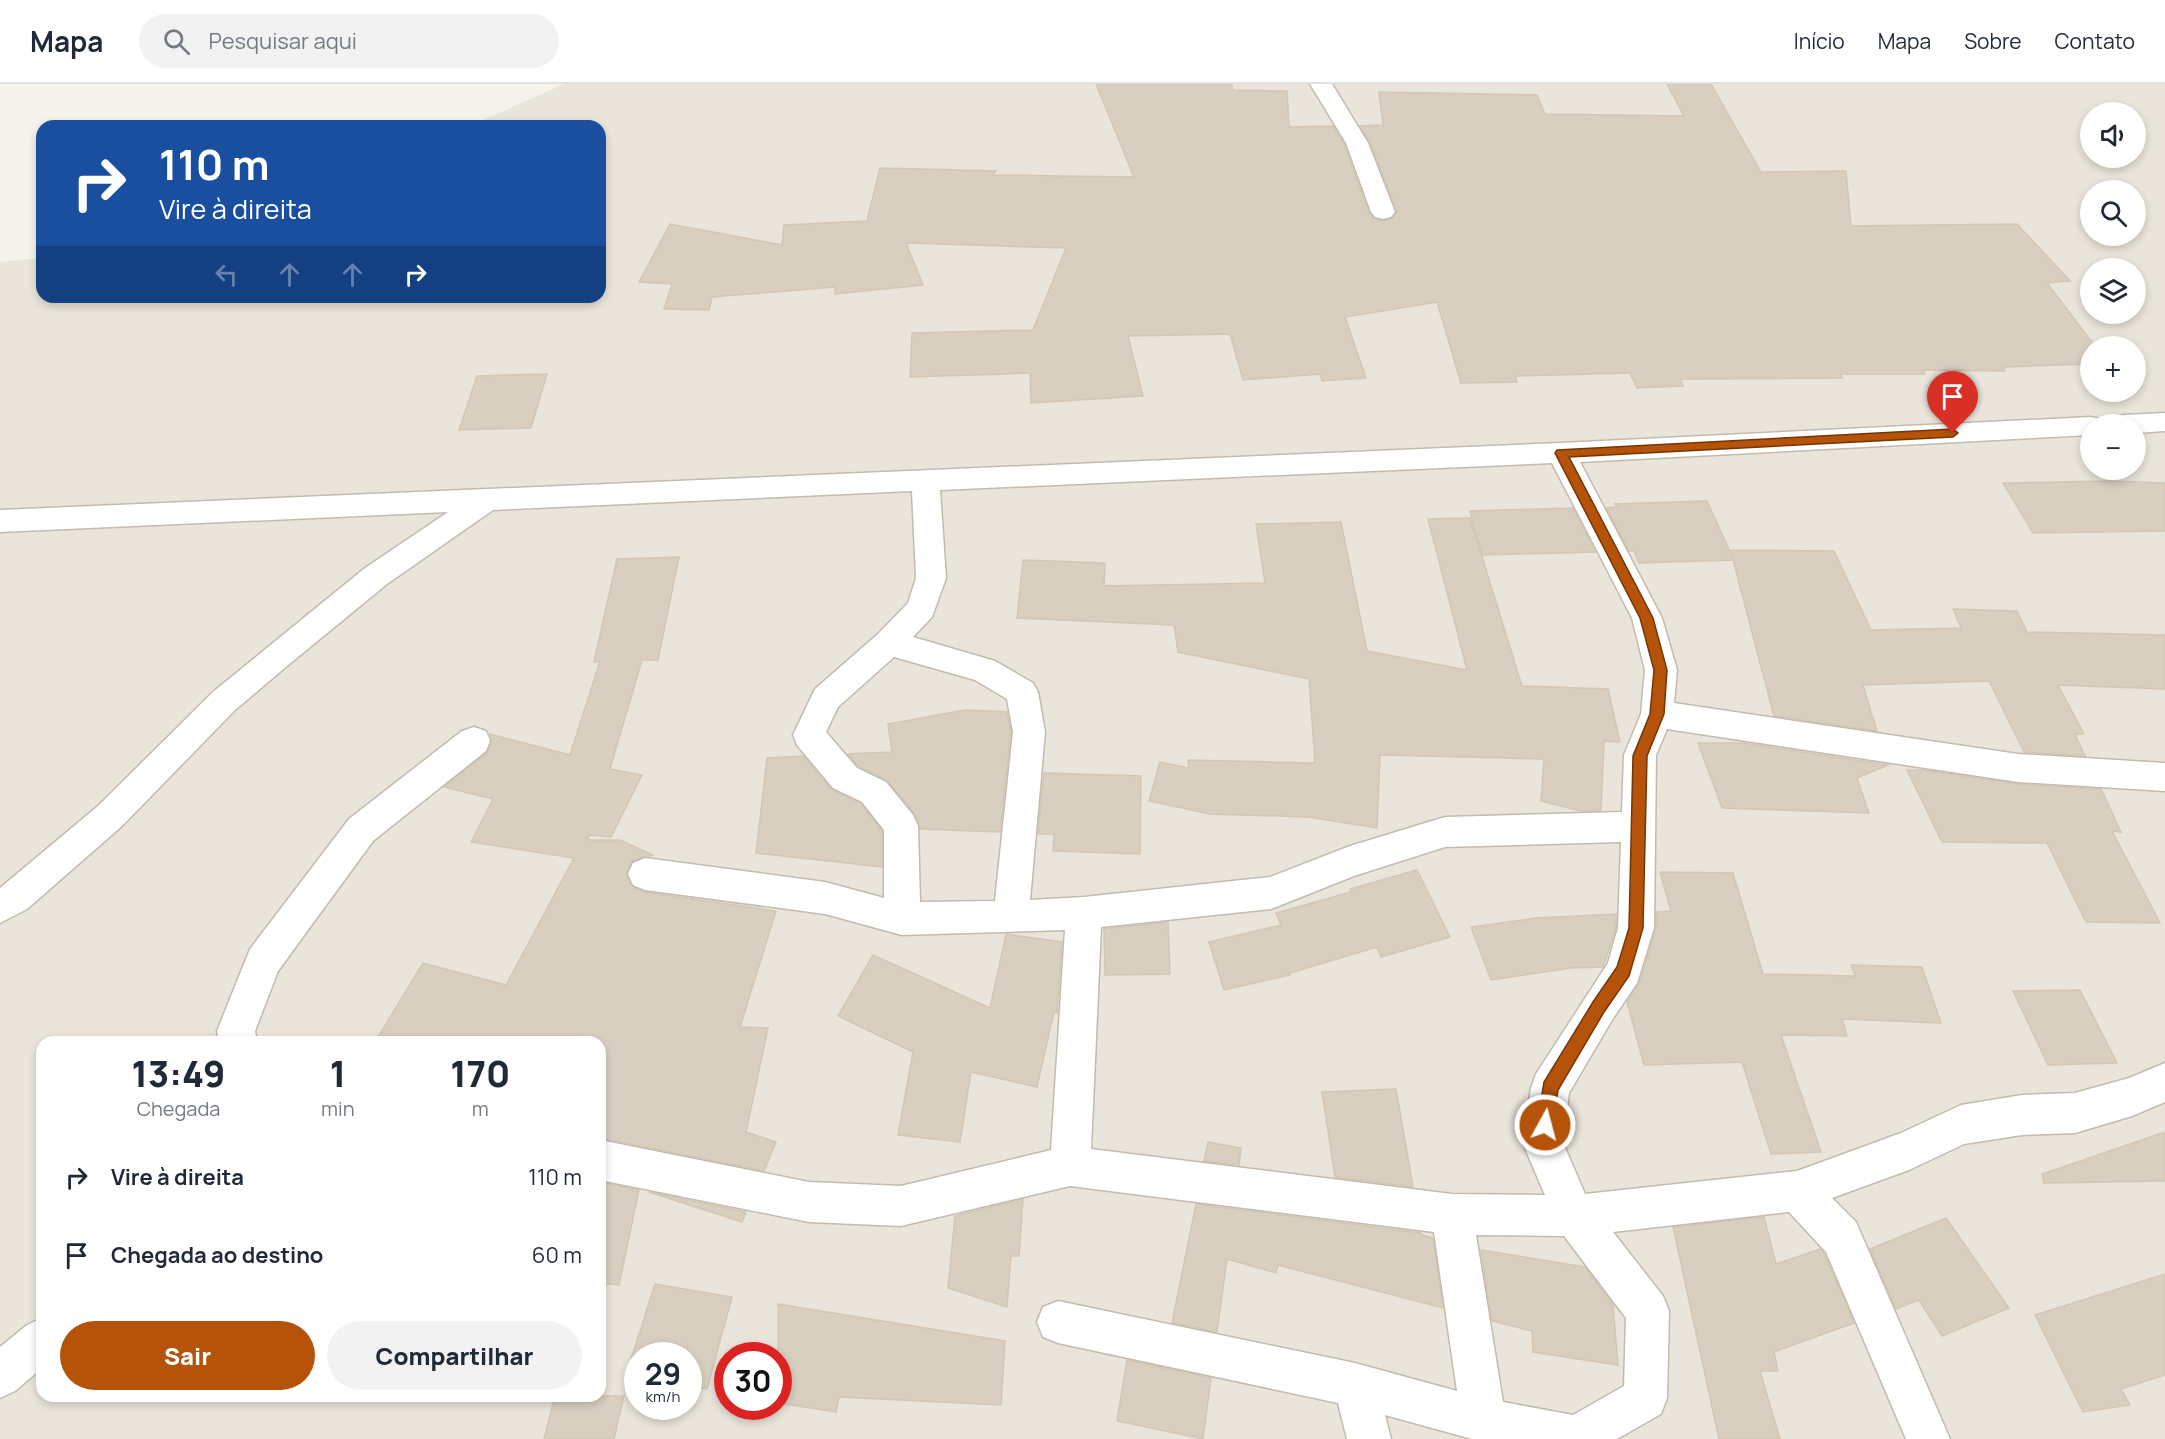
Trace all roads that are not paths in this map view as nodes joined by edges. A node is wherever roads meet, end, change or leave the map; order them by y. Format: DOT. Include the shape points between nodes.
graph roads {
  1 [pos="1321,84"];
  2 [pos="1383,212"];
  3 [pos="2165,422"];
  4 [pos="2146,423"];
  5 [pos="2080,427"];
  6 [pos="1561,453"];
  7 [pos="925,480"];
  8 [pos="488,499"];
  9 [pos="0,521"];
  10 [pos="889,643"];
  11 [pos="1657,714"];
  12 [pos="474,741"];
  13 [pos="2165,777"];
  14 [pos="1639,826"];
  15 [pos="645,874"];
  16 [pos="0,907"];
  17 [pos="1084,913"];
  18 [pos="1011,917"];
  19 [pos="902,919"];
  20 [pos="237,1036"];
  21 [pos="2165,1082"];
  22 [pos="606,1161"];
  23 [pos="1070,1166"];
  24 [pos="1797,1191"];
  25 [pos="1452,1214"];
  26 [pos="1575,1216"];
  27 [pos="1058,1322"];
  28 [pos="36,1345"];
  29 [pos="0,1376"];
  30 [pos="1355,1384"];
  31 [pos="1484,1420"];
  32 [pos="1369,1439"];
  33 [pos="1928,1439"];
  1 -- 2 [label="street" via="1357,143"];
  3 -- 4 [label="street"];
  5 -- 6 [label="street"];
  6 -- 7 [label="street"];
  6 -- 11 [label="street" via="1647,618 1661,670"];
  7 -- 8 [label="street"];
  7 -- 10 [label="street" via="931,578 921,609"];
  8 -- 9 [label="street"];
  8 -- 16 [label="street" via="376,576 276,657 224,701 110,816"];
  10 -- 18 [label="street" via="984,670 1022,692 1029,732"];
  10 -- 19 [label="street" via="826,698 809,735 845,778 874,792 901,826"];
  11 -- 13 [label="street" via="2018,768"];
  11 -- 14 [label="street" via="1640,756"];
  12 -- 20 [label="street" via="361,830 263,961"];
  14 -- 17 [label="street" via="1445,832 1350,862 1271,893"];
  14 -- 26 [label="street" via="1636,928 1624,971 1550,1088 1543,1144"];
  15 -- 19 [label="street" via="825,898"];
  17 -- 18 [label="street"];
  17 -- 23 [label="street"];
  18 -- 19 [label="street"];
  21 -- 24 [label="street" via="2075,1113 2022,1114 1961,1125 1908,1150"];
  22 -- 23 [label="street" via="809,1202 901,1206"];
  23 -- 25 [label="street"];
  24 -- 26 [label="street"];
  24 -- 33 [label="street" via="1841,1237"];
  25 -- 26 [label="street"];
  25 -- 31 [label="street"];
  26 -- 31 [label="street" via="1648,1311 1645,1398 1576,1438"];
  27 -- 30 [label="street"];
  28 -- 29 [label="street"];
  30 -- 31 [label="street"];
  30 -- 32 [label="street"];
}
